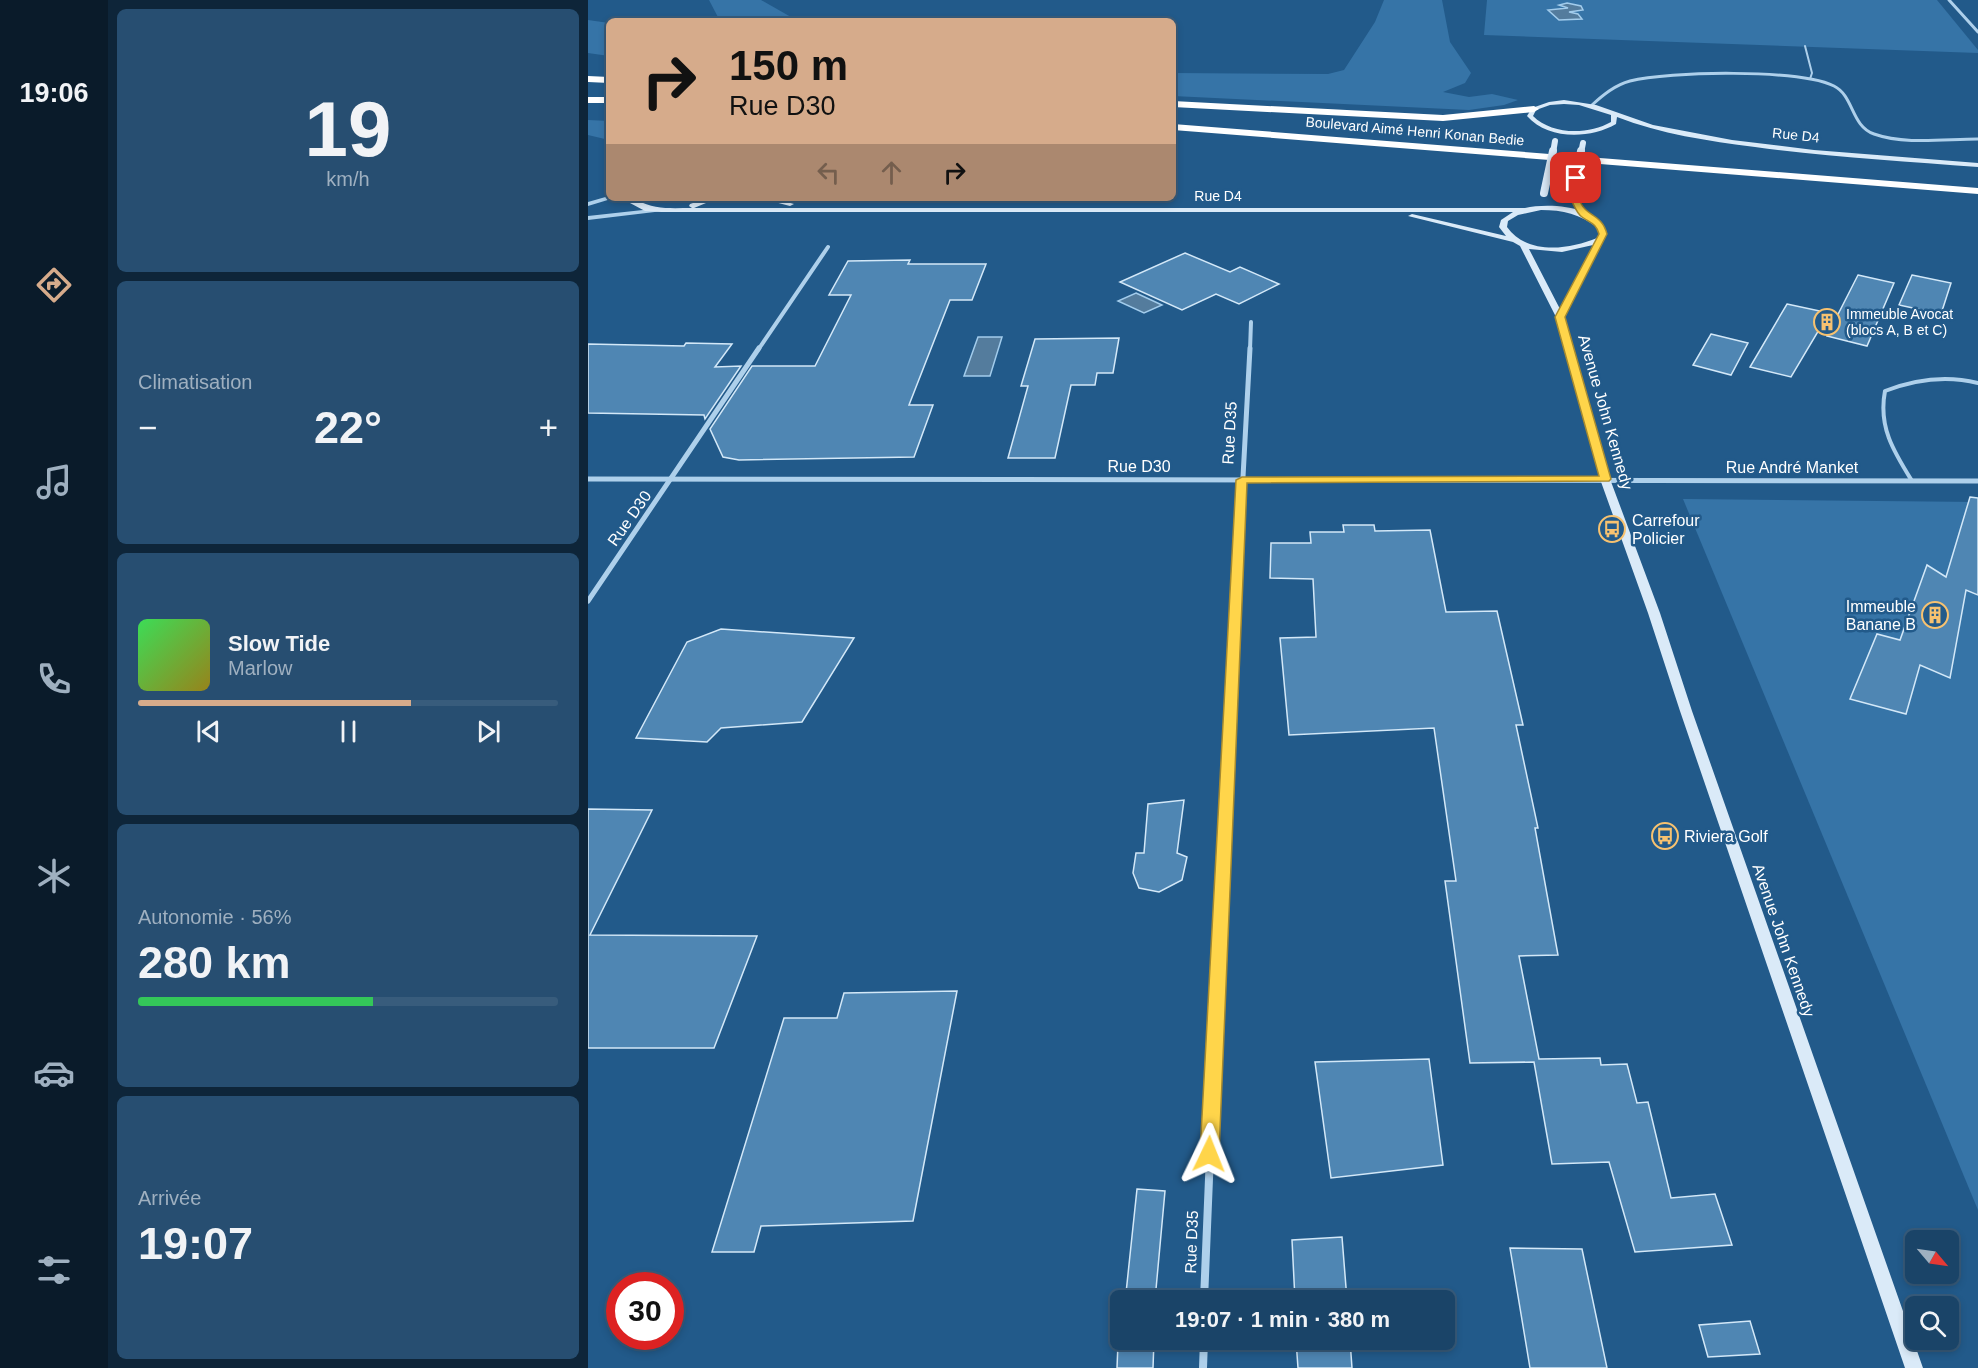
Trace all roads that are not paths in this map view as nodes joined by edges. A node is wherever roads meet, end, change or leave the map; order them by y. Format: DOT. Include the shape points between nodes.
graph roads {
  1 [pos="1950,0"];
  2 [pos="1978,32"];
  3 [pos="1805,46"];
  4 [pos="588,78"];
  5 [pos="606,79"];
  6 [pos="1810,79"];
  7 [pos="588,100"];
  8 [pos="606,100"];
  9 [pos="1176,104"];
  10 [pos="1592,105"];
  11 [pos="1534,109"];
  12 [pos="1614,115"];
  13 [pos="1176,127"];
  14 [pos="1547,128"];
  15 [pos="1592,132"];
  16 [pos="1978,140"];
  17 [pos="1978,165"];
  18 [pos="1542,169"];
  19 [pos="1589,172"];
  20 [pos="1978,191"];
  21 [pos="606,199"];
  22 [pos="633,201"];
  23 [pos="706,201"];
  24 [pos="779,201"];
  25 [pos="588,204"];
  26 [pos="677,209"];
  27 [pos="1534,209"];
  28 [pos="661,210"];
  29 [pos="827,210"];
  30 [pos="1523,210"];
  31 [pos="1394,212"];
  32 [pos="1584,214"];
  33 [pos="588,218"];
  34 [pos="1514,240"];
  35 [pos="1599,240"];
  36 [pos="1523,244"];
  37 [pos="828,247"];
  38 [pos="1560,317"];
  39 [pos="1251,322"];
  40 [pos="1978,383"];
  41 [pos="588,479"];
  42 [pos="672,479"];
  43 [pos="1605,479"];
  44 [pos="1242,480"];
  45 [pos="1912,481"];
  46 [pos="1978,481"];
  47 [pos="588,601"];
  48 [pos="1204,1290"];
  49 [pos="1204,1350"];
  50 [pos="1203,1368"];
  51 [pos="1914,1368"];
  1 -- 2 [label="street"];
  3 -- 6 [label="lane"];
  4 -- 5 [label="highway"];
  6 -- 10 [label="street" via="1655,76 1616,87"];
  6 -- 16 [label="street" via="1838,87 1864,130 1872,134"];
  7 -- 8 [label="highway"];
  9 -- 11 [label="highway" via="1443,118"];
  10 -- 11 [label="main road, Rue D4" via="1559,102"];
  10 -- 12 [label="main road, Rue D4"];
  11 -- 14 [label="main road" via="1530,116"];
  12 -- 15 [label="main road" via="1610,127"];
  12 -- 17 [label="main road, Rue D4" via="1698,136"];
  13 -- 20 [label="highway, Boulevard Aimé Henri Konan Bedie"];
  14 -- 15 [label="main road"];
  14 -- 27 [label="main road, bridge" via="1555,141 1544,193"];
  15 -- 32 [label="main road, bridge" via="1583,143 1573,196"];
  18 -- 19 [label="highway"];
  21 -- 25 [label="street"];
  22 -- 28 [label="main road, Rue D4" via="638,206"];
  23 -- 26 [label="main road, Rue D4"];
  24 -- 29 [label="main road, Rue D4"];
  26 -- 28 [label="main road, Rue D4"];
  26 -- 29 [label="main road, Rue D4"];
  27 -- 30 [label="main road"];
  27 -- 32 [label="main road"];
  28 -- 33 [label="street"];
  29 -- 31 [label="main road, Rue D4"];
  30 -- 31 [label="main road, Rue D4"];
  30 -- 34 [label="main road" via="1505,220 1506,234"];
  31 -- 34 [label="main road, Rue D4"];
  32 -- 35 [label="main road" via="1601,227 1603,234"];
  34 -- 36 [label="main road"];
  35 -- 36 [label="main road" via="1560,250"];
  35 -- 38 [label="main road"];
  36 -- 38 [label="main road, Avenue John Kennedy"];
  37 -- 42 [label="street, Rue D30"];
  38 -- 43 [label="main road, Avenue John Kennedy"];
  39 -- 44 [label="street, Rue D35"];
  40 -- 45 [label="lane" via="1938,378 1908,381 1885,391 1880,408 1889,441"];
  41 -- 42 [label="street"];
  42 -- 44 [label="street, Rue D30"];
  42 -- 47 [label="street, Rue D30"];
  43 -- 44 [label="street, Rue D30"];
  43 -- 45 [label="street, Rue André Manket"];
  43 -- 51 [label="main road, Avenue John Kennedy"];
  44 -- 48 [label="street, Rue D35"];
  45 -- 46 [label="street, Rue André Manket"];
  49 -- 50 [label="street"];
}
